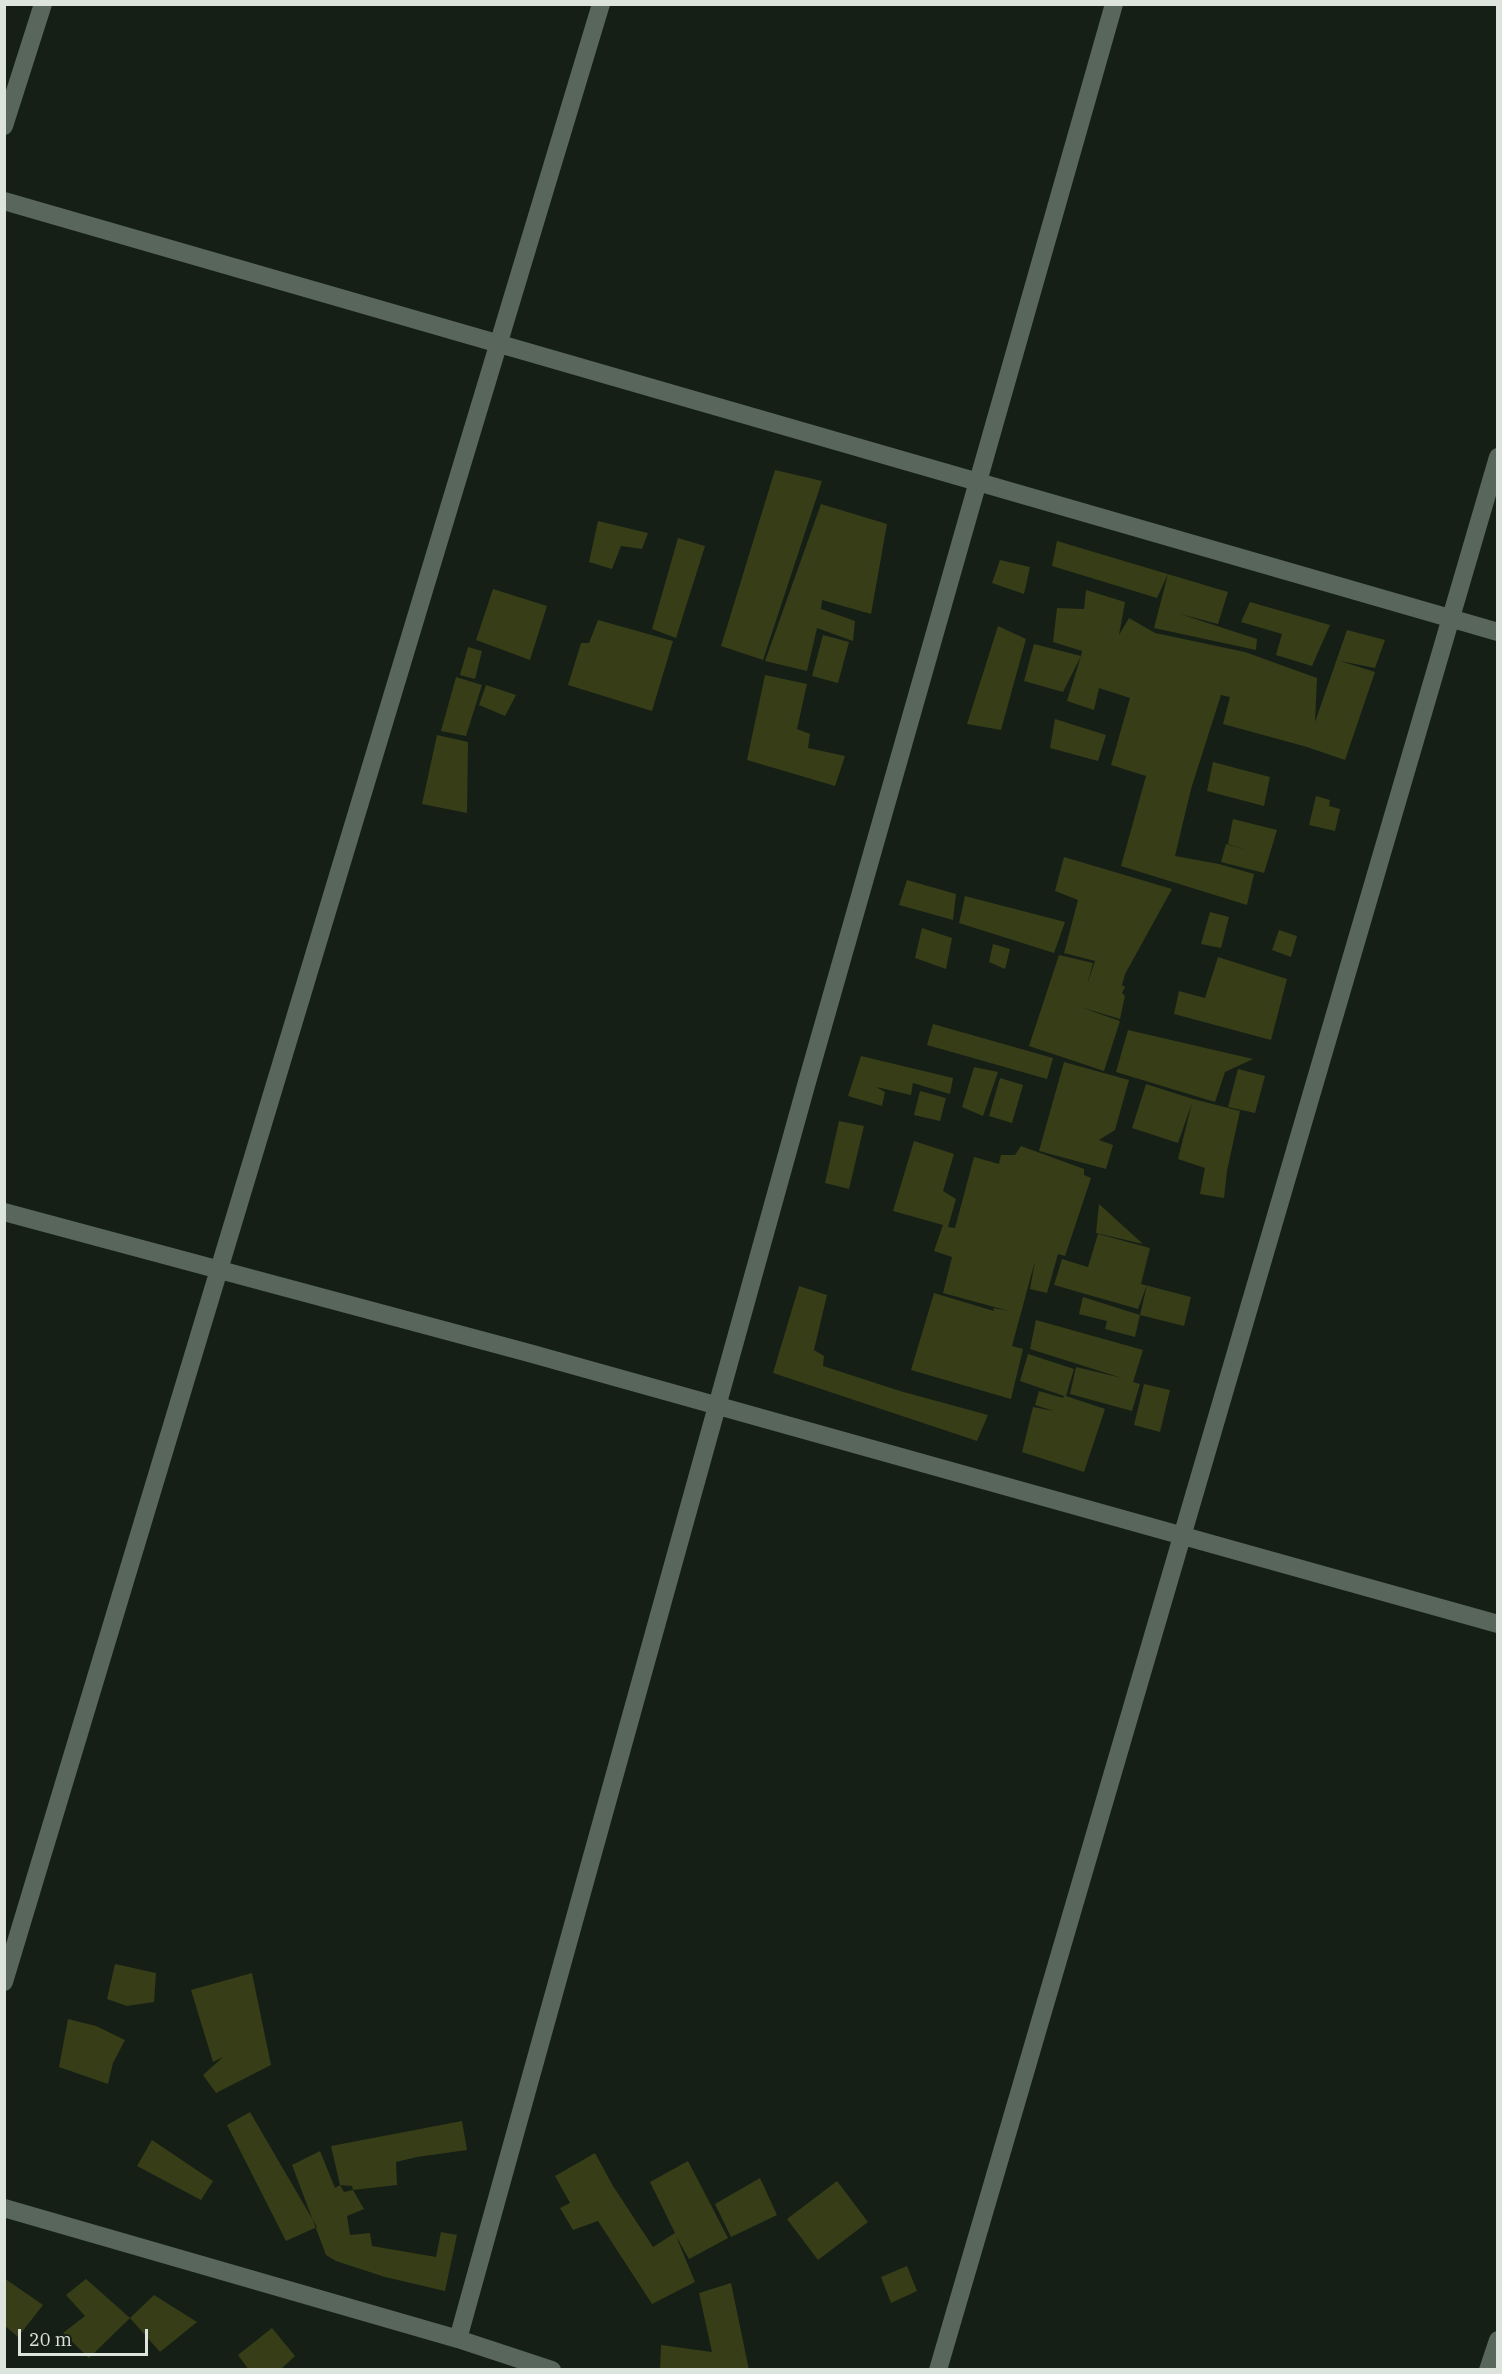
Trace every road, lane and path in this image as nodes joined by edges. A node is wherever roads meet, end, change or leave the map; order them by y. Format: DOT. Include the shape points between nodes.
graph roads {
  1 [pos="43,4"];
  2 [pos="601,4"];
  3 [pos="1114,4"];
  4 [pos="4,126"];
  5 [pos="4,201"];
  6 [pos="499,343"];
  7 [pos="1497,457"];
  8 [pos="978,481"];
  9 [pos="1451,618"];
  10 [pos="1497,632"];
  11 [pos="4,1212"];
  12 [pos="219,1270"];
  13 [pos="717,1405"];
  14 [pos="1182,1535"];
  15 [pos="1497,1624"];
  16 [pos="4,1982"];
  17 [pos="4,2208"];
  18 [pos="458,2339"];
  19 [pos="1497,2340"];
  20 [pos="552,2370"];
  21 [pos="938,2370"];
  22 [pos="1488,2370"];
  1 -- 4 [label="street"];
  2 -- 6 [label="street"];
  3 -- 8 [label="street"];
  5 -- 6 [label="street"];
  6 -- 8 [label="street"];
  6 -- 12 [label="street"];
  7 -- 9 [label="street"];
  8 -- 9 [label="street"];
  8 -- 13 [label="street"];
  9 -- 10 [label="street"];
  9 -- 14 [label="street"];
  11 -- 12 [label="street"];
  12 -- 13 [label="street"];
  12 -- 16 [label="street"];
  13 -- 14 [label="street"];
  13 -- 18 [label="street"];
  14 -- 15 [label="street"];
  14 -- 21 [label="street"];
  17 -- 18 [label="street"];
  18 -- 20 [label="street"];
  19 -- 22 [label="street"];
}
